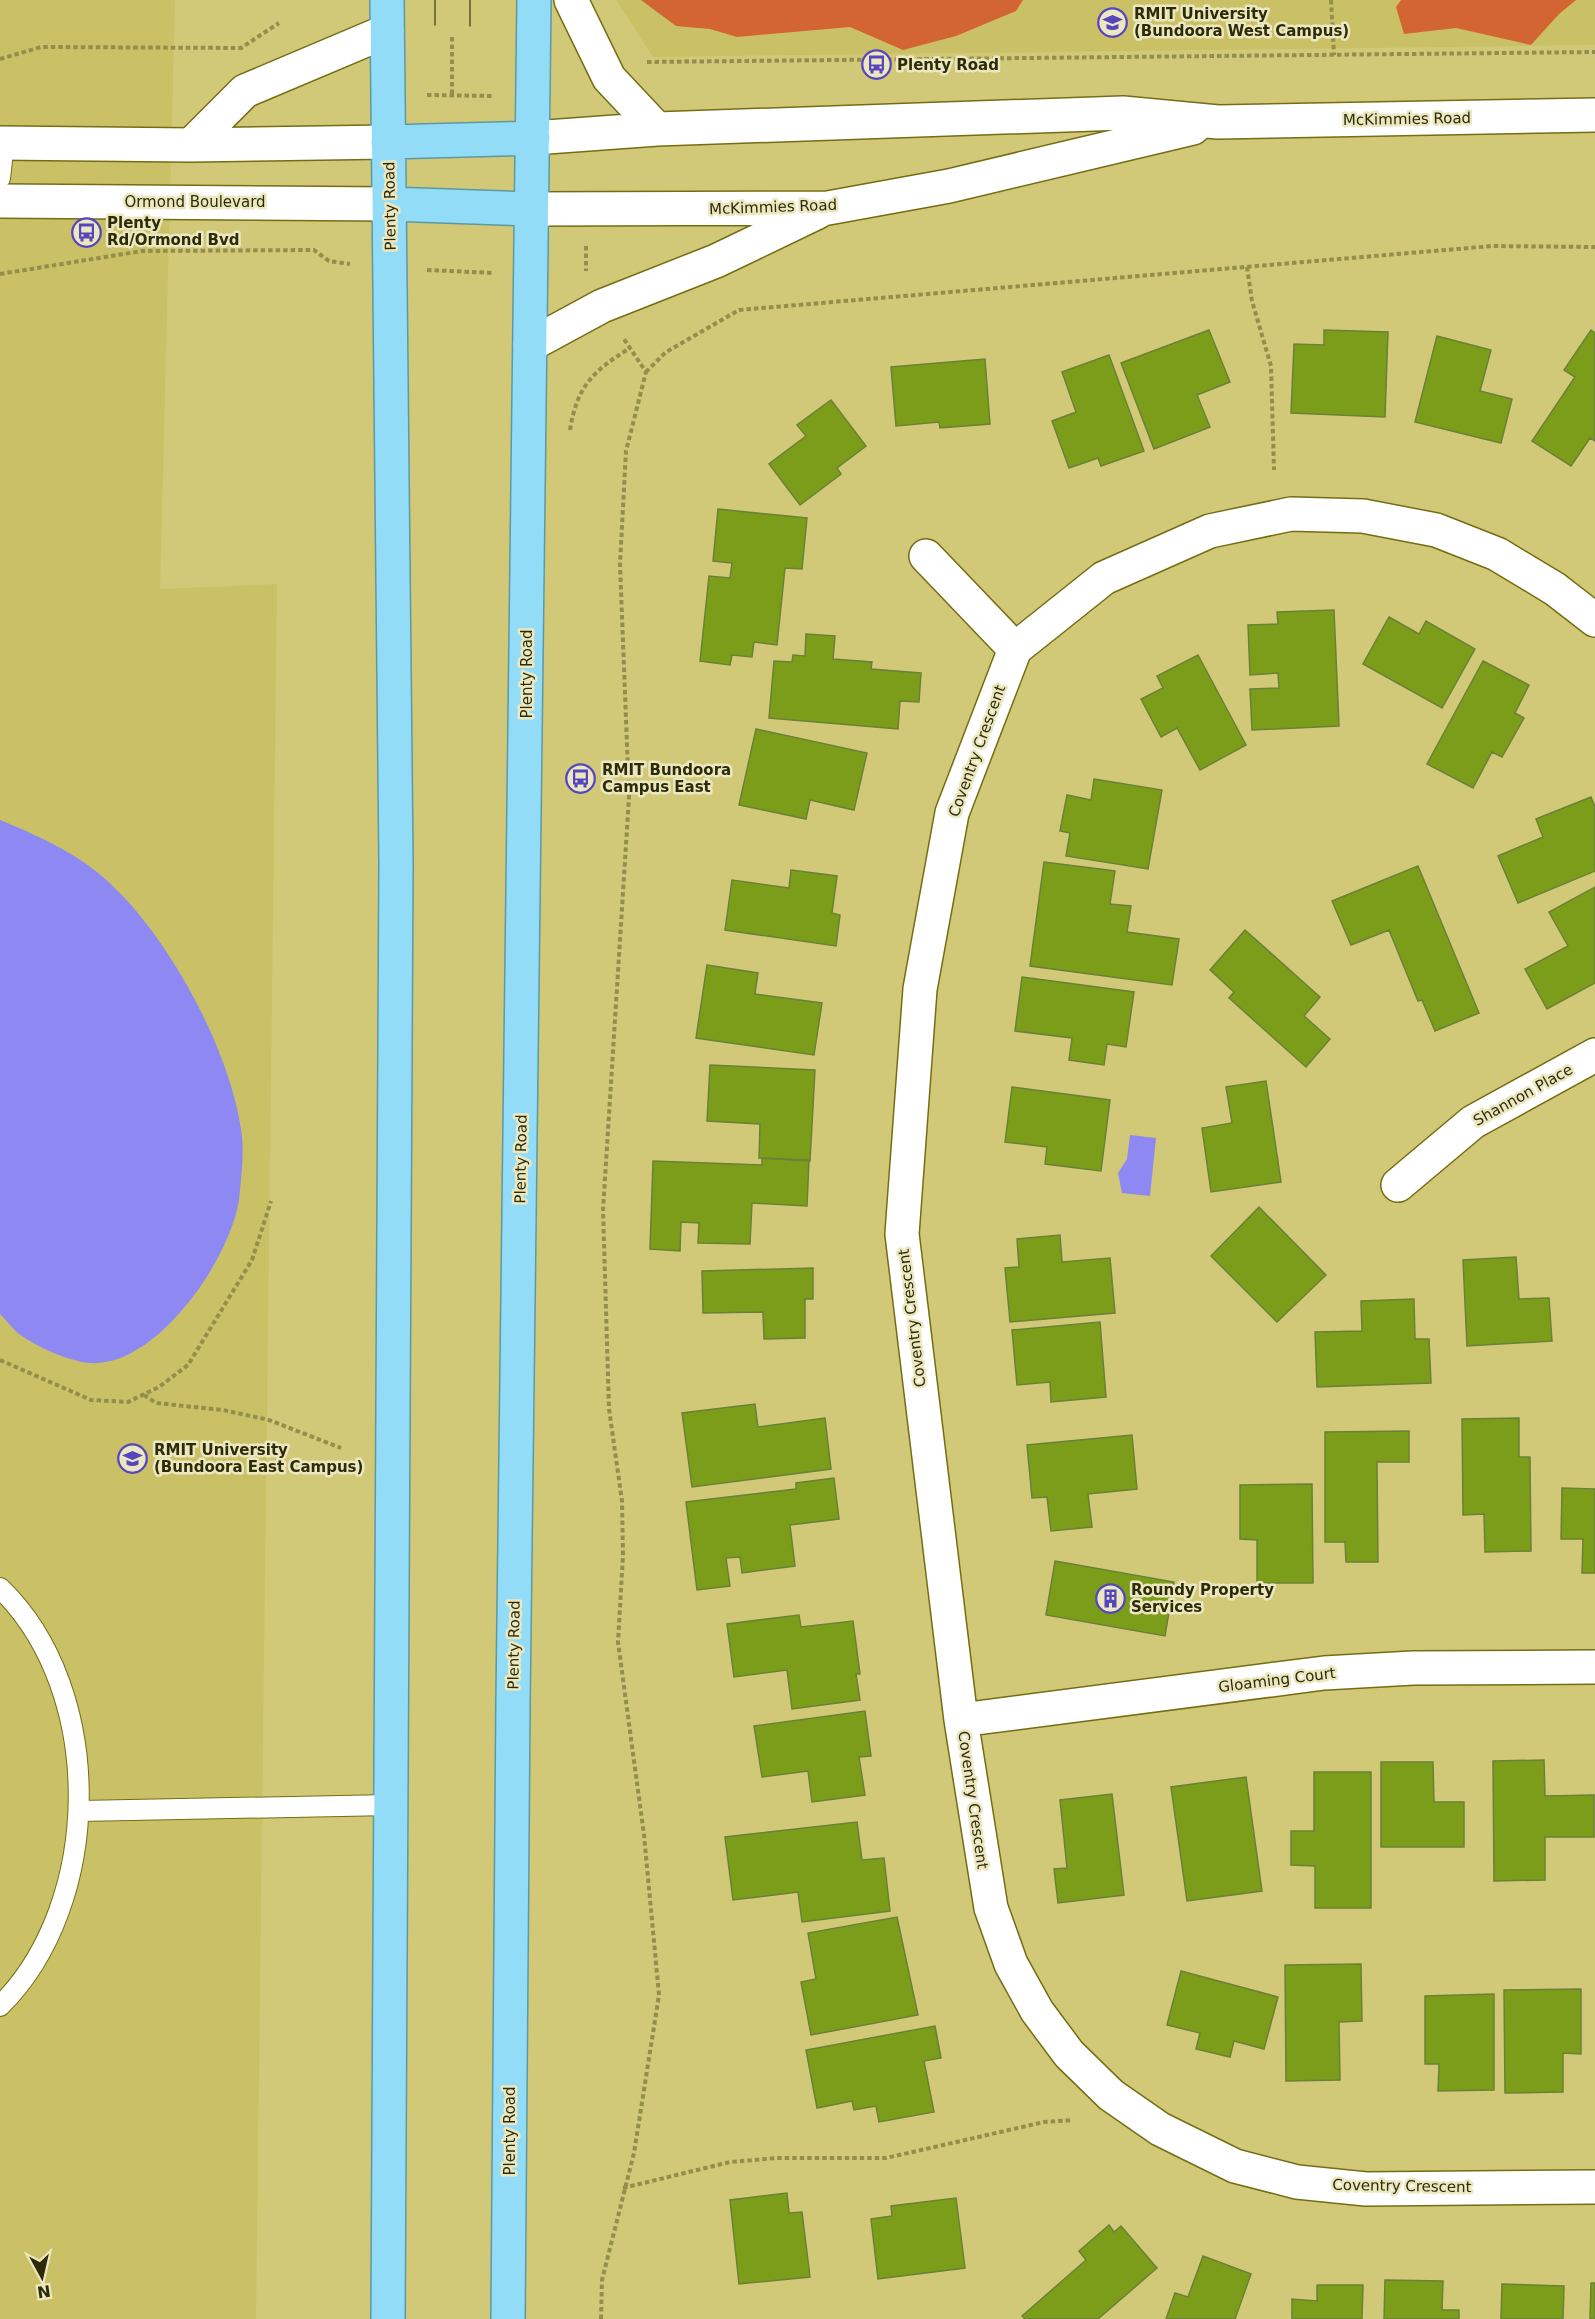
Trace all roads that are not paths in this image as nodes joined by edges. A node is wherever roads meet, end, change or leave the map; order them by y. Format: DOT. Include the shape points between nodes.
graph roads {
  1 [pos="534,0"];
  2 [pos="571,0"];
  3 [pos="387,16"];
  4 [pos="1595,115"];
  5 [pos="1218,122"];
  6 [pos="657,129"];
  7 [pos="533,138"];
  8 [pos="388,142"];
  9 [pos="2,143"];
  10 [pos="191,145"];
  11 [pos="0,178"];
  12 [pos="0,201"];
  13 [pos="390,204"];
  14 [pos="828,208"];
  15 [pos="531,209"];
  16 [pos="530,345"];
  17 [pos="926,556"];
  18 [pos="1595,620"];
  19 [pos="1015,649"];
  20 [pos="1595,1055"];
  21 [pos="1398,1185"];
  22 [pos="0,1588"];
  23 [pos="1595,1667"];
  24 [pos="961,1720"];
  25 [pos="392,1805"];
  26 [pos="80,1811"];
  27 [pos="0,2006"];
  28 [pos="1595,2187"];
  29 [pos="388,2319"];
  30 [pos="508,2319"];
  1 -- 7 [label="highway, Plenty Road"];
  2 -- 6 [label="street" via="609,78"];
  3 -- 8 [label="highway, Plenty Road"];
  3 -- 10 [label="street" via="245,92"];
  4 -- 5 [label="street, McKimmies Road"];
  5 -- 6 [label="street, McKimmies Road" via="1122,113"];
  5 -- 14 [label="street, McKimmies Road" via="949,186"];
  6 -- 7 [label="street, McKimmies Road"];
  7 -- 8 [label="highway, McKimmies Road"];
  7 -- 15 [label="highway, Plenty Road"];
  8 -- 10 [label="street"];
  8 -- 13 [label="highway, Plenty Road"];
  9 -- 10 [label="street"];
  9 -- 11 [label="lane"];
  12 -- 13 [label="street, Ormond Boulevard"];
  13 -- 15 [label="highway, McKimmies Road"];
  13 -- 25 [label="highway, Plenty Road" via="396,863"];
  14 -- 15 [label="street, McKimmies Road"];
  14 -- 16 [label="street" via="716,261 602,306"];
  15 -- 16 [label="highway, Plenty Road"];
  16 -- 30 [label="highway, Plenty Road"];
  17 -- 19 [label="street"];
  18 -- 19 [label="street" via="1555,589 1497,554 1436,530 1363,516 1291,514 1210,531 1104,578"];
  19 -- 24 [label="street, Coventry Crescent" via="952,813 920,989 902,1234"];
  20 -- 21 [label="street, Shannon Place" via="1473,1122"];
  22 -- 26 [label="lane" via="35,1632 56,1676 69,1714 77,1759"];
  23 -- 24 [label="street, Gloaming Court" via="1413,1668 1324,1673"];
  24 -- 28 [label="street, Coventry Crescent" via="991,1908 1011,1964 1037,2011 1069,2054 1111,2094 1193,2148 1235,2166 1297,2182 1366,2188"];
  25 -- 26 [label="lane"];
  25 -- 29 [label="highway, Plenty Road"];
  26 -- 27 [label="lane" via="75,1856 61,1905 39,1951"];
}
